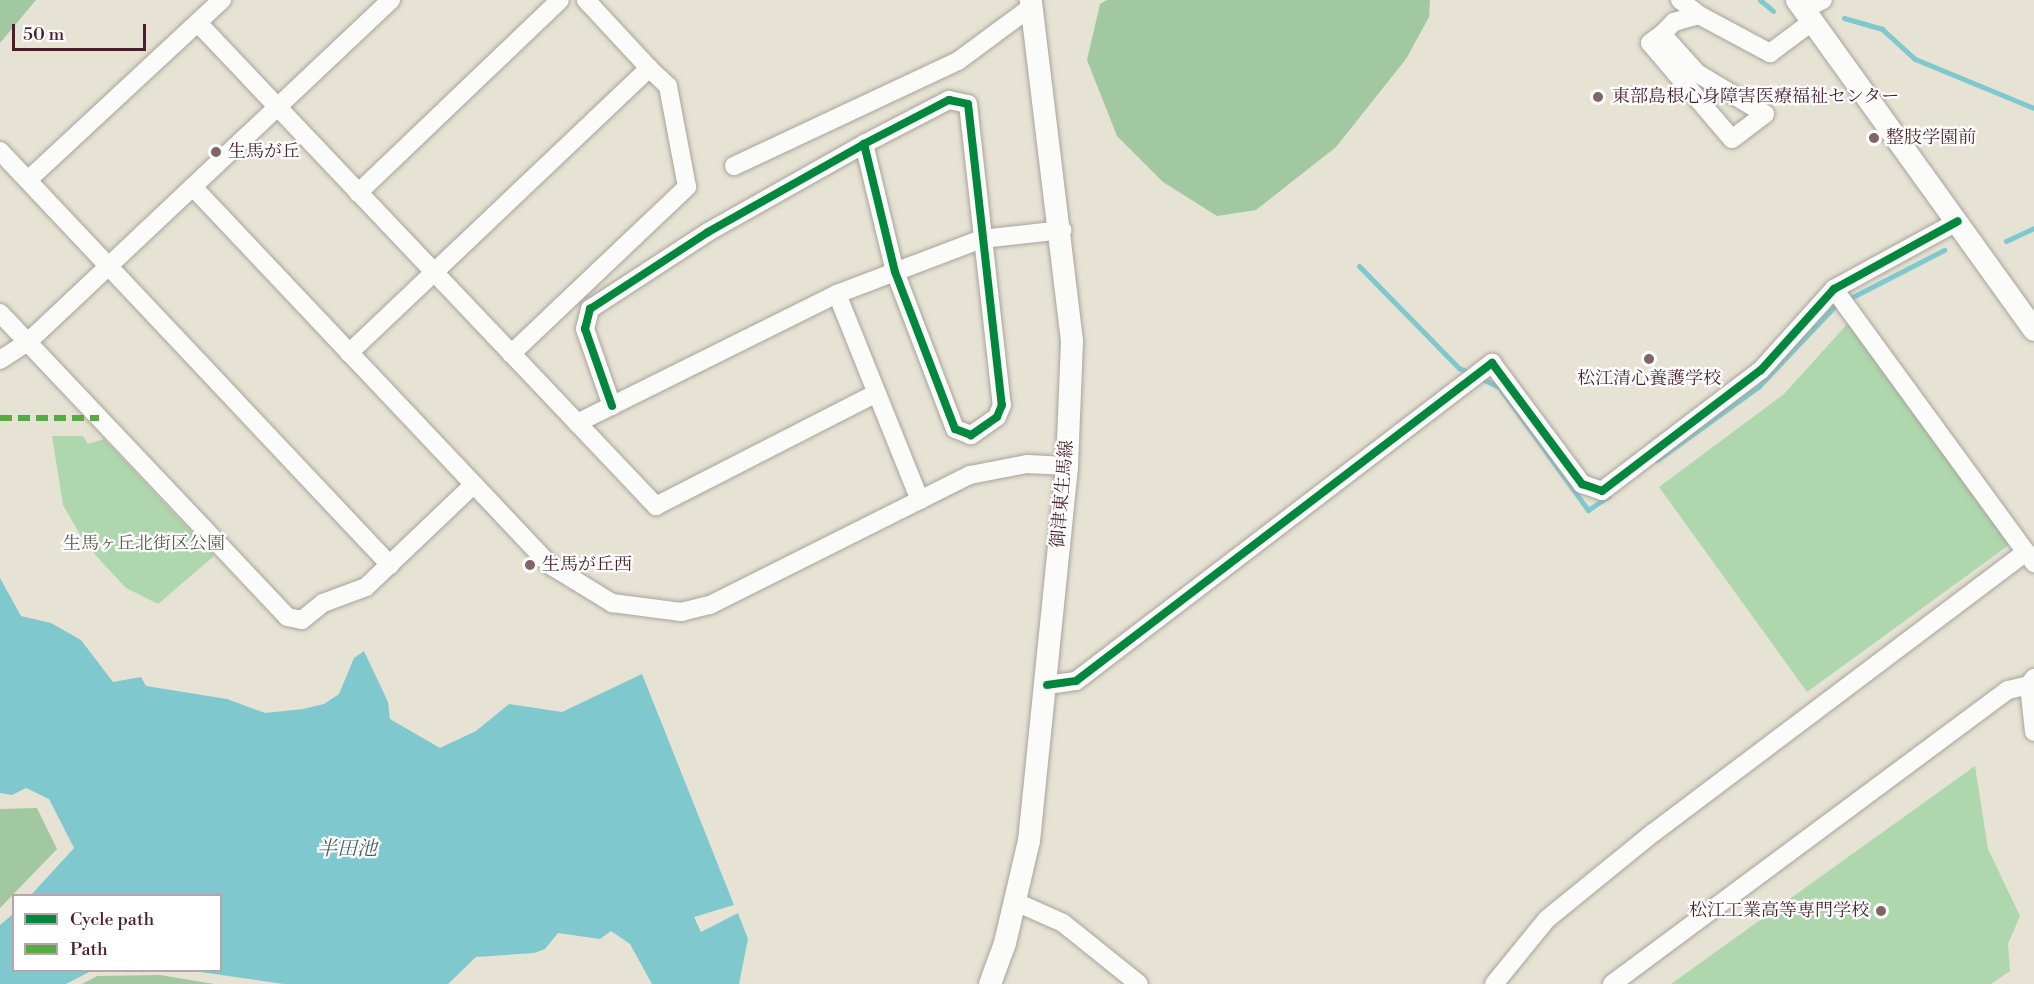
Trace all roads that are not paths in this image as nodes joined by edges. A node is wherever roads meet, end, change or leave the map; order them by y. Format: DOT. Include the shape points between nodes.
graph roads {
  1 [pos="222,0"];
  2 [pos="390,0"];
  3 [pos="560,0"];
  4 [pos="586,0"];
  5 [pos="1680,0"];
  6 [pos="1031,4"];
  7 [pos="1810,8"];
  8 [pos="1699,15"];
  9 [pos="198,23"];
  10 [pos="1662,34"];
  11 [pos="650,68"];
  12 [pos="278,108"];
  13 [pos="864,144"];
  14 [pos="0,151"];
  15 [pos="735,166"];
  16 [pos="28,180"];
  17 [pos="193,187"];
  18 [pos="358,193"];
  19 [pos="1958,221"];
  20 [pos="1062,230"];
  21 [pos="982,239"];
  22 [pos="109,266"];
  23 [pos="895,272"];
  24 [pos="434,273"];
  25 [pos="837,294"];
  26 [pos="1840,297"];
  27 [pos="0,313"];
  28 [pos="2034,330"];
  29 [pos="28,342"];
  30 [pos="349,353"];
  31 [pos="511,354"];
  32 [pos="0,360"];
  33 [pos="875,394"];
  34 [pos="612,406"];
  35 [pos="577,423"];
  36 [pos="1067,466"];
  37 [pos="473,484"];
  38 [pos="920,500"];
  39 [pos="2030,557"];
  40 [pos="390,564"];
  41 [pos="2031,681"];
  42 [pos="1047,685"];
  43 [pos="2034,732"];
  44 [pos="1016,902"];
  45 [pos="990,984"];
  46 [pos="1139,984"];
  47 [pos="1494,984"];
  48 [pos="1612,984"];
  1 -- 9 [label="street"];
  2 -- 12 [label="street"];
  3 -- 18 [label="street"];
  4 -- 11 [label="street"];
  5 -- 8 [label="street"];
  6 -- 15 [label="street" via="958,61"];
  6 -- 20 [label="main road, 御津東生馬線"];
  7 -- 8 [label="street" via="1770,53"];
  7 -- 19 [label="main road"];
  8 -- 10 [label="street" via="1674,22"];
  9 -- 12 [label="street"];
  9 -- 16 [label="street"];
  10 -- 10 [label="street" via="1697,73 1765,114 1732,139 1650,43"];
  11 -- 24 [label="street"];
  11 -- 31 [label="street" via="668,86 687,187"];
  12 -- 17 [label="street"];
  12 -- 18 [label="street"];
  13 -- 21 [label="street" via="949,100 968,104"];
  13 -- 23 [label="street"];
  13 -- 34 [label="street" via="708,232 590,309 585,329"];
  14 -- 16 [label="street"];
  16 -- 22 [label="street"];
  17 -- 22 [label="street"];
  17 -- 30 [label="street"];
  18 -- 24 [label="street"];
  19 -- 26 [label="street"];
  19 -- 28 [label="main road"];
  20 -- 21 [label="street"];
  20 -- 36 [label="main road, 御津東生馬線" via="1072,341"];
  21 -- 23 [label="street"];
  21 -- 23 [label="street" via="1002,405 997,417 971,435 955,429"];
  22 -- 29 [label="street"];
  22 -- 40 [label="street"];
  23 -- 25 [label="street"];
  24 -- 30 [label="street"];
  24 -- 31 [label="street"];
  25 -- 33 [label="street"];
  25 -- 34 [label="street"];
  26 -- 39 [label="street"];
  26 -- 42 [label="street" via="1761,370 1602,491 1582,484 1492,363 1076,681"];
  27 -- 29 [label="street"];
  29 -- 32 [label="street"];
  29 -- 40 [label="street" via="287,616 302,620 323,603 366,587"];
  30 -- 37 [label="street"];
  31 -- 35 [label="street"];
  33 -- 35 [label="street" via="656,506"];
  33 -- 38 [label="street"];
  34 -- 35 [label="street"];
  36 -- 38 [label="street" via="1027,464 970,475"];
  36 -- 42 [label="main road, 御津東生馬線"];
  37 -- 38 [label="street" via="574,585 612,603 648,611 710,605"];
  37 -- 40 [label="street"];
  39 -- 47 [label="street" via="1577,893 1547,919"];
  41 -- 43 [label="street"];
  41 -- 48 [label="street" via="2008,690"];
  42 -- 44 [label="main road, 御津東生馬線" via="1029,841"];
  44 -- 45 [label="main road, 御津東生馬線"];
  44 -- 46 [label="street" via="1063,923"];
}
